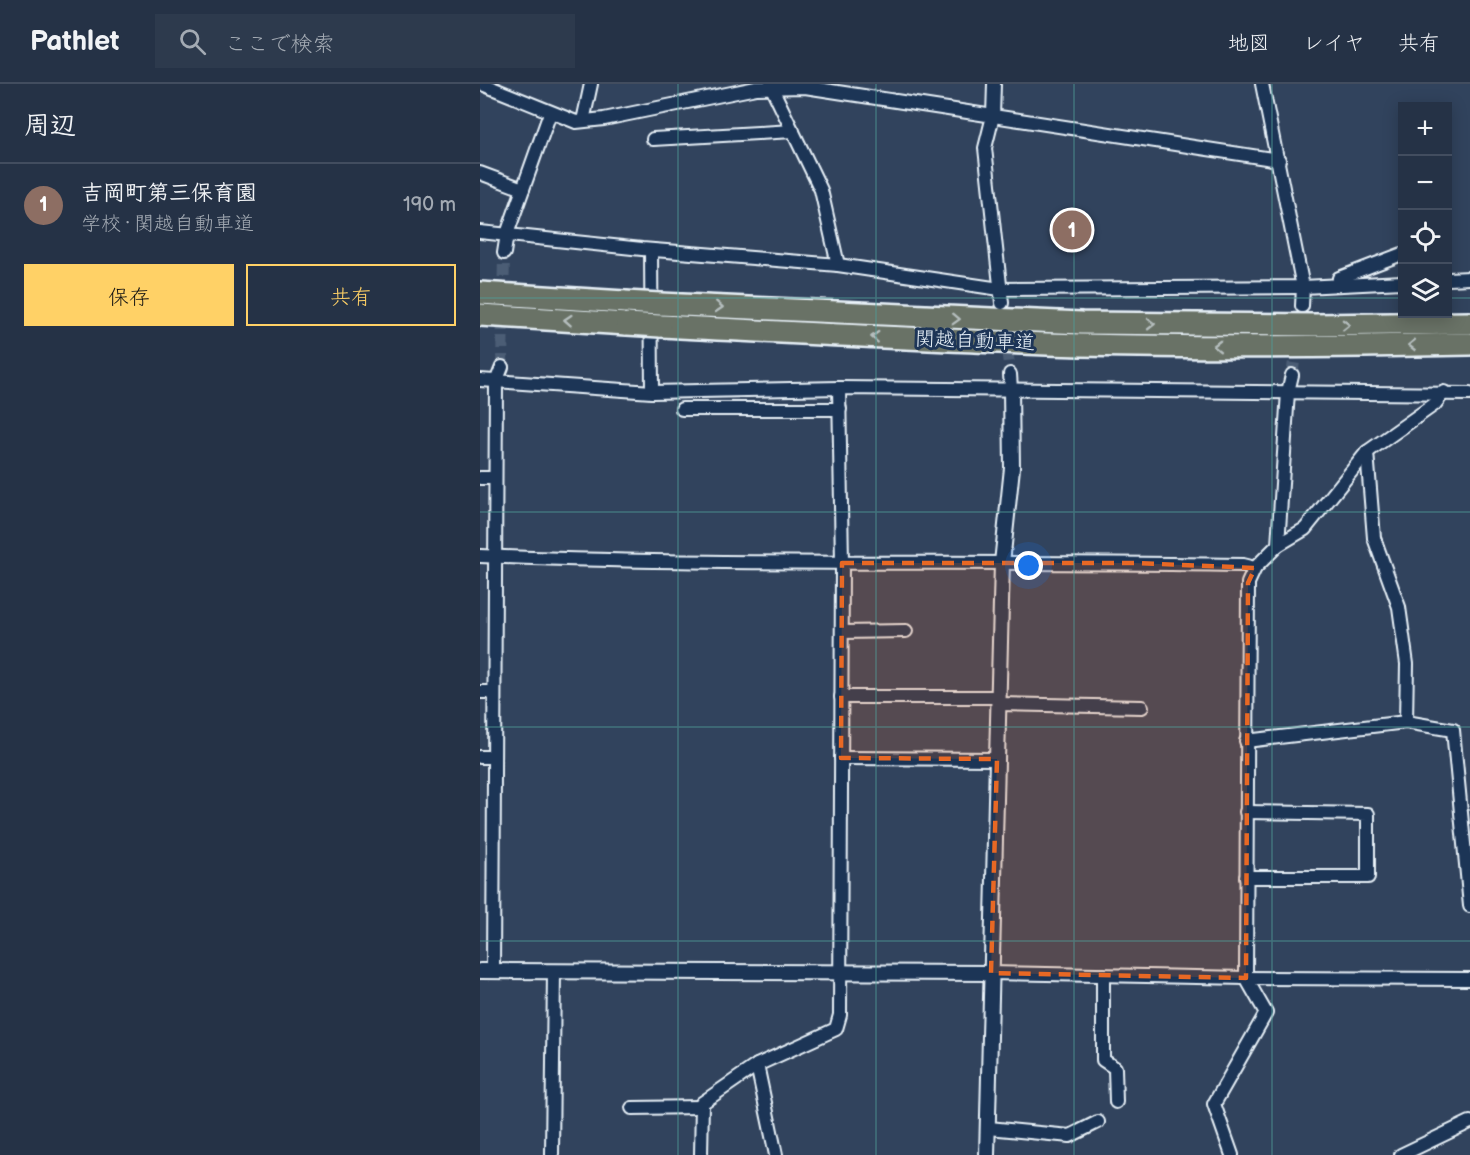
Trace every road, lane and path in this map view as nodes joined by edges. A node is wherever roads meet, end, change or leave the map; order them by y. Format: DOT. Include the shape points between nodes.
graph roads {
  1 [pos="482,84"];
  2 [pos="591,84"];
  3 [pos="994,84"];
  4 [pos="1262,84"];
  5 [pos="771,86"];
  6 [pos="550,113"];
  7 [pos="993,116"];
  8 [pos="584,121"];
  9 [pos="793,131"];
  10 [pos="653,139"];
  11 [pos="1279,160"];
  12 [pos="480,173"];
  13 [pos="523,189"];
  14 [pos="480,232"];
  15 [pos="507,234"];
  16 [pos="651,250"];
  17 [pos="504,253"];
  18 [pos="1398,256"];
  19 [pos="838,265"];
  20 [pos="1470,278"];
  21 [pos="1452,279"];
  22 [pos="1398,282"];
  23 [pos="1338,285"];
  24 [pos="1303,287"];
  25 [pos="999,289"];
  26 [pos="480,293"];
  27 [pos="1002,303"];
  28 [pos="1302,306"];
  29 [pos="480,315"];
  30 [pos="1470,322"];
  31 [pos="1470,344"];
  32 [pos="502,367"];
  33 [pos="1010,374"];
  34 [pos="1292,375"];
  35 [pos="480,380"];
  36 [pos="496,382"];
  37 [pos="839,388"];
  38 [pos="1011,389"];
  39 [pos="652,392"];
  40 [pos="1288,392"];
  41 [pos="1444,392"];
  42 [pos="1470,394"];
  43 [pos="682,409"];
  44 [pos="840,409"];
  45 [pos="1367,452"];
  46 [pos="480,478"];
  47 [pos="495,478"];
  48 [pos="1278,545"];
  49 [pos="480,556"];
  50 [pos="494,557"];
  51 [pos="842,563"];
  52 [pos="1002,563"];
  53 [pos="1255,568"];
  54 [pos="906,631"];
  55 [pos="842,632"];
  56 [pos="480,692"];
  57 [pos="494,692"];
  58 [pos="841,697"];
  59 [pos="999,701"];
  60 [pos="1142,706"];
  61 [pos="1406,722"];
  62 [pos="1246,741"];
  63 [pos="480,757"];
  64 [pos="494,757"];
  65 [pos="841,758"];
  66 [pos="997,759"];
  67 [pos="1246,812"];
  68 [pos="1246,877"];
  69 [pos="1470,906"];
  70 [pos="487,971"];
  71 [pos="554,971"];
  72 [pos="991,973"];
  73 [pos="839,974"];
  74 [pos="1103,975"];
  75 [pos="1246,978"];
  76 [pos="1470,979"];
  77 [pos="757,1065"];
  78 [pos="1116,1102"];
  79 [pos="702,1107"];
  80 [pos="632,1108"];
  81 [pos="1098,1122"];
  82 [pos="1470,1122"];
  83 [pos="989,1128"];
  84 [pos="552,1155"];
  85 [pos="701,1155"];
  86 [pos="776,1155"];
  87 [pos="987,1155"];
  88 [pos="1232,1155"];
  89 [pos="1401,1155"];
  1 -- 6 [label="street"];
  2 -- 8 [label="street"];
  3 -- 7 [label="street"];
  4 -- 11 [label="street"];
  5 -- 7 [label="street" via="805,87"];
  5 -- 8 [label="street"];
  5 -- 9 [label="street"];
  6 -- 8 [label="street"];
  6 -- 13 [label="street"];
  7 -- 11 [label="street"];
  7 -- 25 [label="street" via="986,148"];
  9 -- 10 [label="street"];
  9 -- 19 [label="street" via="821,190"];
  11 -- 24 [label="street"];
  12 -- 13 [label="street"];
  13 -- 15 [label="street"];
  14 -- 15 [label="street"];
  15 -- 16 [label="street"];
  15 -- 17 [label="street"];
  16 -- 19 [label="street"];
  16 -- 39 [label="street"];
  18 -- 23 [label="street" via="1339,278"];
  19 -- 25 [label="street"];
  20 -- 21 [label="street"];
  22 -- 23 [label="street"];
  23 -- 24 [label="street"];
  24 -- 25 [label="street"];
  24 -- 28 [label="street"];
  25 -- 27 [label="street"];
  26 -- 30 [label="highway, 関越自動車道, one-way, bridge" via="1082,323"];
  31 -- 29 [label="highway, 関越自動車道, one-way, bridge" via="1314,347 942,341"];
  32 -- 36 [label="street"];
  33 -- 38 [label="street"];
  34 -- 40 [label="street"];
  35 -- 36 [label="street"];
  36 -- 39 [label="street"];
  36 -- 47 [label="street"];
  37 -- 38 [label="street"];
  37 -- 39 [label="street"];
  37 -- 44 [label="street"];
  38 -- 40 [label="street"];
  38 -- 52 [label="street" via="1012,468"];
  40 -- 41 [label="street"];
  40 -- 48 [label="street"];
  41 -- 42 [label="street"];
  41 -- 45 [label="street" via="1435,404"];
  43 -- 44 [label="street"];
  44 -- 51 [label="street"];
  45 -- 48 [label="street" via="1305,529"];
  45 -- 61 [label="street" via="1374,538 1399,607 1407,664"];
  46 -- 47 [label="street"];
  47 -- 50 [label="street"];
  48 -- 53 [label="street"];
  49 -- 50 [label="street"];
  50 -- 51 [label="street"];
  50 -- 57 [label="street"];
  51 -- 52 [label="street"];
  51 -- 55 [label="street"];
  52 -- 53 [label="street"];
  52 -- 59 [label="street"];
  53 -- 62 [label="street" via="1248,583"];
  54 -- 55 [label="street"];
  55 -- 58 [label="street"];
  56 -- 57 [label="street"];
  57 -- 64 [label="street"];
  58 -- 59 [label="street"];
  58 -- 65 [label="street"];
  59 -- 60 [label="street"];
  59 -- 66 [label="street"];
  61 -- 62 [label="street"];
  61 -- 69 [label="street" via="1453,730"];
  62 -- 67 [label="street"];
  63 -- 64 [label="street"];
  64 -- 70 [label="street"];
  65 -- 66 [label="street"];
  65 -- 73 [label="street"];
  66 -- 72 [label="street"];
  67 -- 68 [label="street"];
  67 -- 68 [label="street" via="1368,814 1368,877"];
  68 -- 75 [label="street"];
  70 -- 71 [label="street"];
  71 -- 73 [label="street"];
  71 -- 84 [label="street"];
  72 -- 73 [label="street"];
  72 -- 74 [label="street"];
  72 -- 83 [label="street"];
  73 -- 77 [label="street" via="840,1015 836,1029"];
  74 -- 75 [label="street"];
  74 -- 78 [label="street" via="1103,1060 1115,1068"];
  75 -- 76 [label="street"];
  75 -- 88 [label="street" via="1266,1013 1214,1104"];
  77 -- 79 [label="street" via="702,1103"];
  77 -- 86 [label="street"];
  79 -- 80 [label="street"];
  79 -- 85 [label="street"];
  81 -- 83 [label="street" via="1070,1136"];
  82 -- 89 [label="street"];
  83 -- 87 [label="street"];
}
